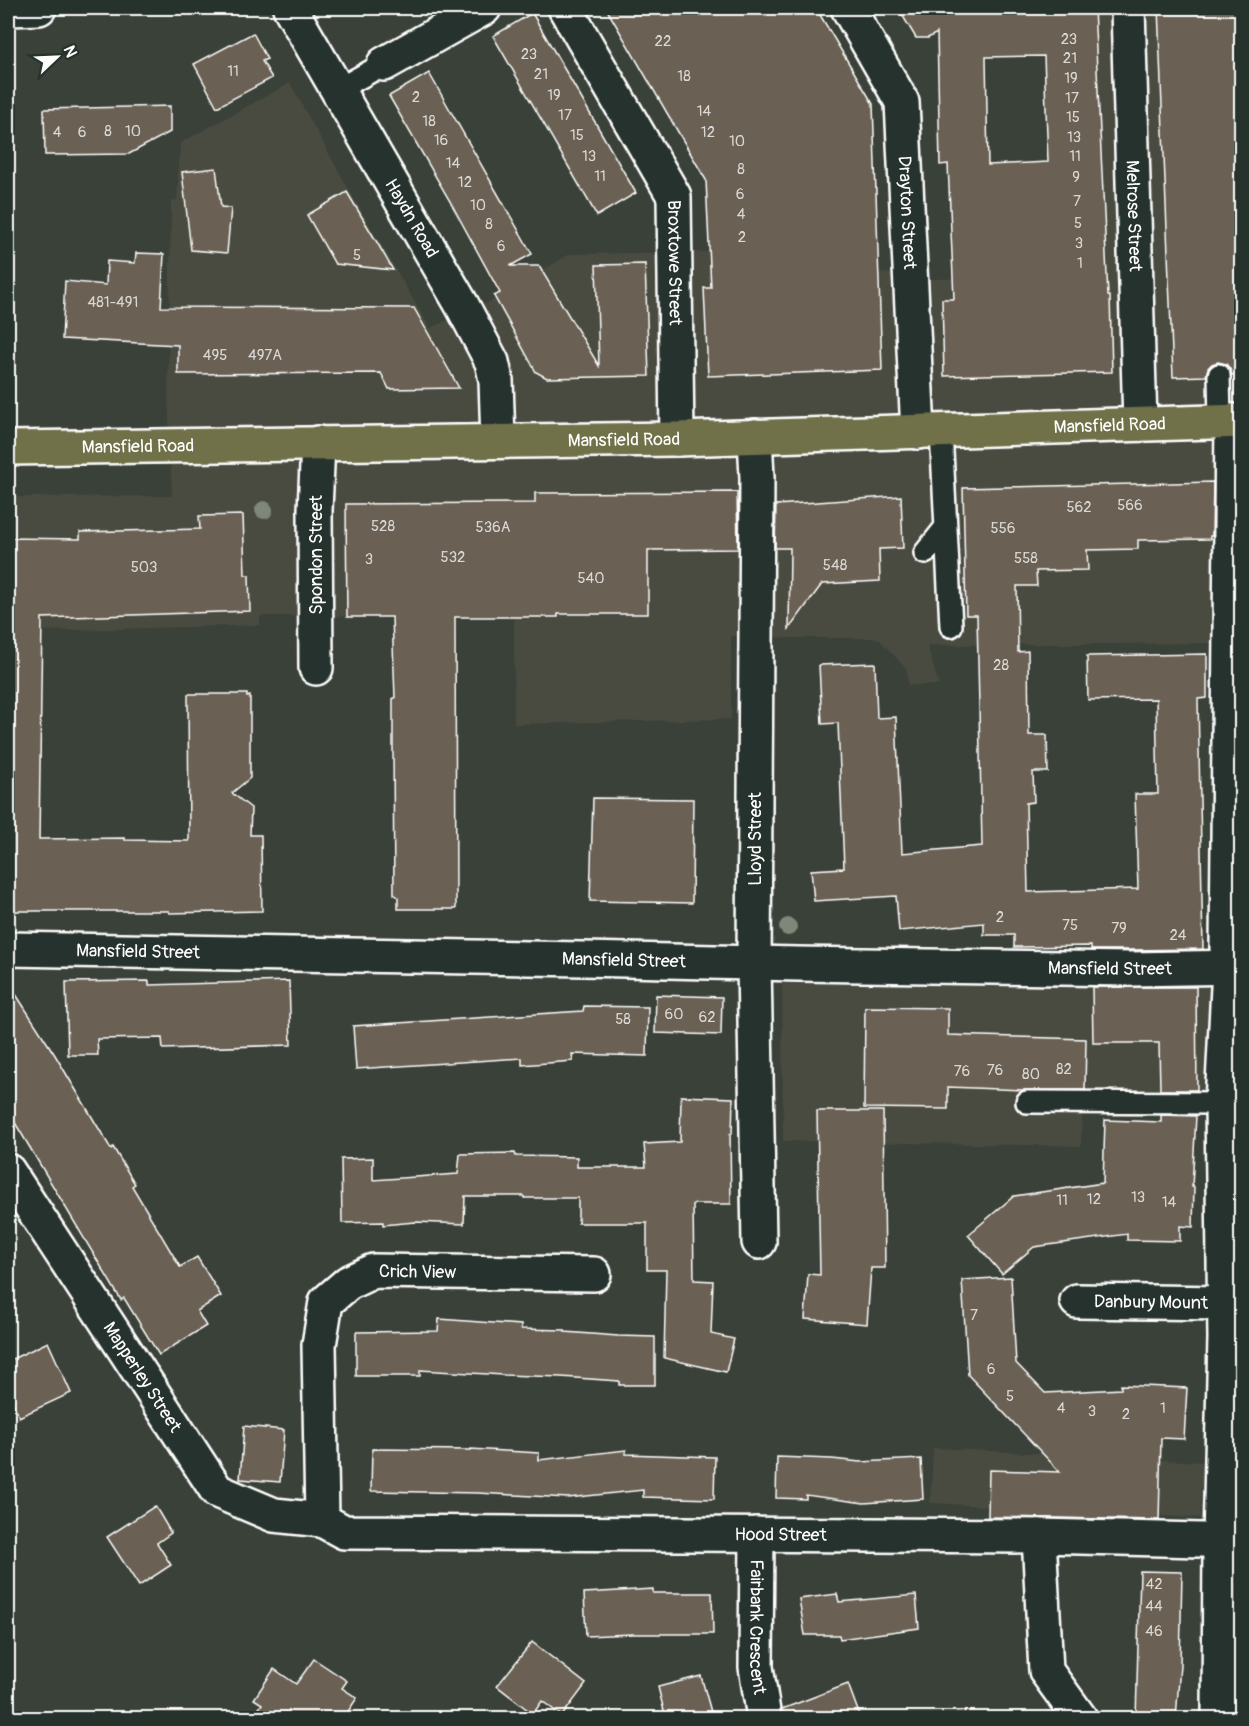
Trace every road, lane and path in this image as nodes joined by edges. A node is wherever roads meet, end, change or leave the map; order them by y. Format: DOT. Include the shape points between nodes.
graph roads {
  1 [pos="39,8"];
  2 [pos="290,8"];
  3 [pos="484,8"];
  4 [pos="565,8"];
  5 [pos="848,8"];
  6 [pos="1128,8"];
  7 [pos="8,9"];
  8 [pos="384,64"];
  9 [pos="337,90"];
  10 [pos="1219,375"];
  11 [pos="1231,421"];
  12 [pos="1140,424"];
  13 [pos="929,431"];
  14 [pos="755,436"];
  15 [pos="677,439"];
  16 [pos="498,441"];
  17 [pos="318,443"];
  18 [pos="8,448"];
  19 [pos="945,528"];
  20 [pos="925,554"];
  21 [pos="951,626"];
  22 [pos="316,668"];
  23 [pos="8,949"];
  24 [pos="754,964"];
  25 [pos="1235,967"];
  26 [pos="1027,1102"];
  27 [pos="1222,1103"];
  28 [pos="8,1171"];
  29 [pos="759,1242"];
  30 [pos="594,1274"];
  31 [pos="1077,1301"];
  32 [pos="1223,1303"];
  33 [pos="1233,1338"];
  34 [pos="322,1520"];
  35 [pos="757,1534"];
  36 [pos="1039,1536"];
  37 [pos="1231,1540"];
  38 [pos="764,1719"];
  39 [pos="1080,1719"];
  40 [pos="1220,1719"];
  1 -- 7 [label="street"];
  2 -- 9 [label="street, Haydn Road"];
  3 -- 8 [label="street"];
  4 -- 15 [label="street, Broxtowe Street" via="674,196"];
  5 -- 13 [label="street, Drayton Street" via="902,102"];
  6 -- 12 [label="street, Melrose Street"];
  8 -- 9 [label="lane"];
  9 -- 16 [label="street, Haydn Road" via="492,362"];
  10 -- 11 [label="lane"];
  11 -- 12 [label="highway, Mansfield Road"];
  11 -- 25 [label="street" via="1227,948"];
  12 -- 13 [label="highway, Mansfield Road"];
  13 -- 14 [label="highway, Mansfield Road"];
  13 -- 19 [label="lane"];
  14 -- 15 [label="highway, Mansfield Road"];
  14 -- 24 [label="street, Lloyd Street"];
  15 -- 16 [label="highway, Mansfield Road"];
  16 -- 17 [label="highway, Mansfield Road"];
  17 -- 18 [label="highway, Mansfield Road"];
  17 -- 22 [label="street, Spondon Street"];
  19 -- 20 [label="lane"];
  19 -- 21 [label="lane"];
  23 -- 24 [label="street, Mansfield Street"];
  24 -- 25 [label="street, Mansfield Street"];
  24 -- 29 [label="street, Lloyd Street"];
  25 -- 27 [label="street"];
  26 -- 27 [label="lane"];
  27 -- 32 [label="street"];
  28 -- 34 [label="street, Mapperley Street" via="217,1491 274,1515"];
  30 -- 34 [label="street, Crich View" via="373,1271 348,1283 326,1302 319,1345"];
  31 -- 32 [label="street, Danbury Mount"];
  32 -- 33 [label="street"];
  33 -- 37 [label="street"];
  34 -- 35 [label="street, Hood Street" via="344,1532"];
  35 -- 36 [label="street, Hood Street"];
  35 -- 38 [label="street, Fairbank Crescent" via="756,1667"];
  36 -- 37 [label="street, Hood Street"];
  36 -- 39 [label="street" via="1046,1671"];
  37 -- 40 [label="street"];
}
